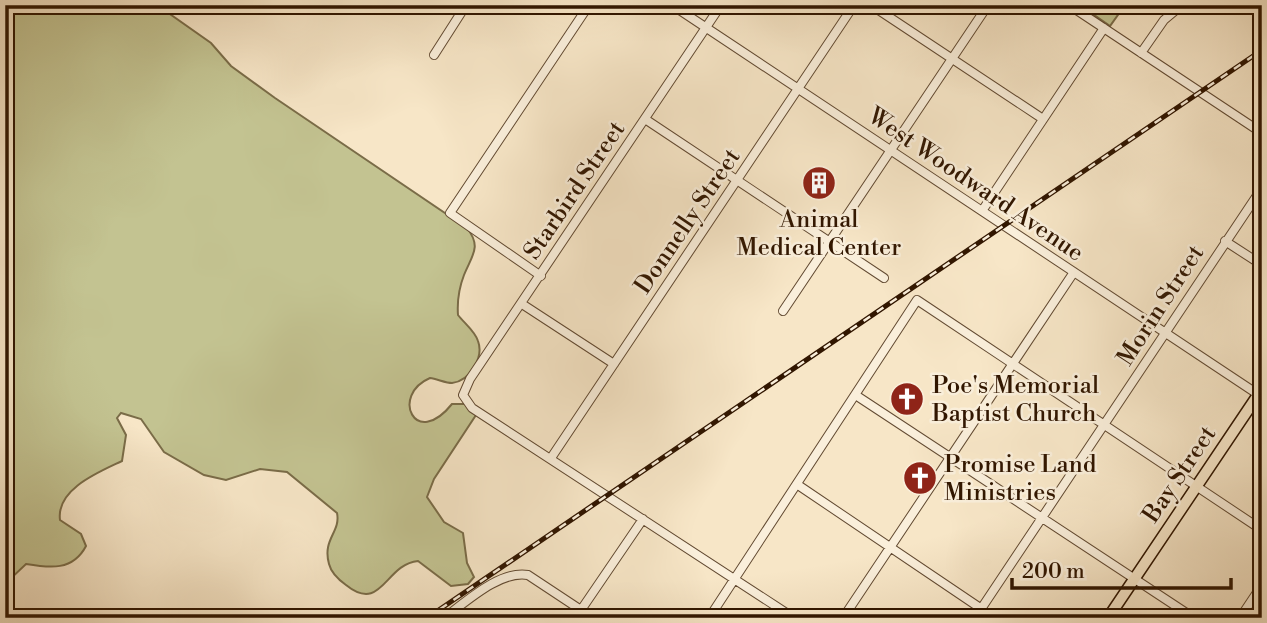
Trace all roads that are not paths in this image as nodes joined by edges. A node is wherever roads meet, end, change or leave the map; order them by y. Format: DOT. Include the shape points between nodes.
graph roads {
  1 [pos="466,5"];
  2 [pos="589,5"];
  3 [pos="672,5"];
  4 [pos="720,5"];
  5 [pos="854,5"];
  6 [pos="871,5"];
  7 [pos="988,5"];
  8 [pos="1069,5"];
  9 [pos="1182,5"];
  10 [pos="706,28"];
  11 [pos="1104,28"];
  12 [pos="1141,53"];
  13 [pos="434,55"];
  14 [pos="951,59"];
  15 [pos="798,89"];
  16 [pos="645,119"];
  17 [pos="1043,119"];
  18 [pos="1262,133"];
  19 [pos="890,150"];
  20 [pos="736,181"];
  21 [pos="1262,188"];
  22 [pos="982,211"];
  23 [pos="1225,241"];
  24 [pos="829,242"];
  25 [pos="1262,265"];
  26 [pos="1073,272"];
  27 [pos="541,276"];
  28 [pos="884,278"];
  29 [pos="522,304"];
  30 [pos="783,311"];
  31 [pos="1165,333"];
  32 [pos="614,364"];
  33 [pos="1012,364"];
  34 [pos="1261,394"];
  35 [pos="858,396"];
  36 [pos="1103,426"];
  37 [pos="951,456"];
  38 [pos="551,458"];
  39 [pos="798,485"];
  40 [pos="1196,487"];
  41 [pos="1042,517"];
  42 [pos="643,519"];
  43 [pos="1262,530"];
  44 [pos="890,547"];
  45 [pos="735,579"];
  46 [pos="1135,579"];
  47 [pos="1262,585"];
  48 [pos="981,608"];
  49 [pos="582,610"];
  50 [pos="444,618"];
  51 [pos="593,618"];
  52 [pos="709,618"];
  53 [pos="794,618"];
  54 [pos="843,618"];
  55 [pos="975,618"];
  56 [pos="995,618"];
  57 [pos="1108,618"];
  58 [pos="1194,618"];
  59 [pos="1240,618"];
  1 -- 13 [label="street"];
  2 -- 27 [label="street" via="450,213"];
  3 -- 10 [label="street, West Woodward Avenue"];
  4 -- 10 [label="street, Starbird Street"];
  5 -- 15 [label="street, Donnelly Street"];
  6 -- 14 [label="street"];
  7 -- 14 [label="street"];
  8 -- 11 [label="street"];
  9 -- 12 [label="street" via="1164,20"];
  10 -- 15 [label="street, West Woodward Avenue"];
  10 -- 16 [label="street, Starbird Street"];
  11 -- 12 [label="street"];
  11 -- 17 [label="street"];
  12 -- 18 [label="street"];
  14 -- 17 [label="street"];
  14 -- 19 [label="street"];
  15 -- 19 [label="street, West Woodward Avenue"];
  15 -- 20 [label="street, Donnelly Street"];
  16 -- 20 [label="street"];
  16 -- 27 [label="street, Starbird Street"];
  17 -- 22 [label="street"];
  19 -- 22 [label="street, West Woodward Avenue"];
  19 -- 24 [label="street"];
  20 -- 24 [label="street"];
  20 -- 32 [label="street, Donnelly Street"];
  21 -- 23 [label="street, Morin Street"];
  22 -- 26 [label="street, West Woodward Avenue"];
  23 -- 25 [label="street"];
  23 -- 31 [label="street, Morin Street"];
  24 -- 28 [label="street"];
  24 -- 30 [label="street"];
  26 -- 31 [label="street, West Woodward Avenue"];
  26 -- 33 [label="street"];
  27 -- 29 [label="street, Starbird Street"];
  29 -- 32 [label="street"];
  29 -- 38 [label="street, Starbird Street" via="470,379 463,398"];
  31 -- 34 [label="street, West Woodward Avenue"];
  31 -- 36 [label="street, Morin Street"];
  32 -- 38 [label="street, Donnelly Street"];
  33 -- 35 [label="street" via="917,300"];
  33 -- 36 [label="street"];
  33 -- 37 [label="street"];
  34 -- 40 [label="main road, Bay Street"];
  35 -- 37 [label="street"];
  35 -- 39 [label="street"];
  36 -- 40 [label="street"];
  36 -- 41 [label="street, Morin Street"];
  37 -- 41 [label="street"];
  37 -- 44 [label="street"];
  38 -- 42 [label="street"];
  39 -- 44 [label="street"];
  39 -- 45 [label="street"];
  40 -- 43 [label="street"];
  40 -- 46 [label="main road, Bay Street"];
  41 -- 46 [label="street"];
  41 -- 48 [label="street, Morin Street"];
  42 -- 45 [label="street"];
  42 -- 49 [label="street"];
  44 -- 48 [label="street"];
  44 -- 54 [label="street"];
  45 -- 52 [label="street"];
  45 -- 53 [label="street"];
  46 -- 57 [label="main road, Bay Street"];
  46 -- 58 [label="street"];
  47 -- 59 [label="street"];
  48 -- 55 [label="street, Morin Street"];
  48 -- 56 [label="street"];
  49 -- 50 [label="street" via="528,575 517,573"];
  49 -- 51 [label="street"];
}
